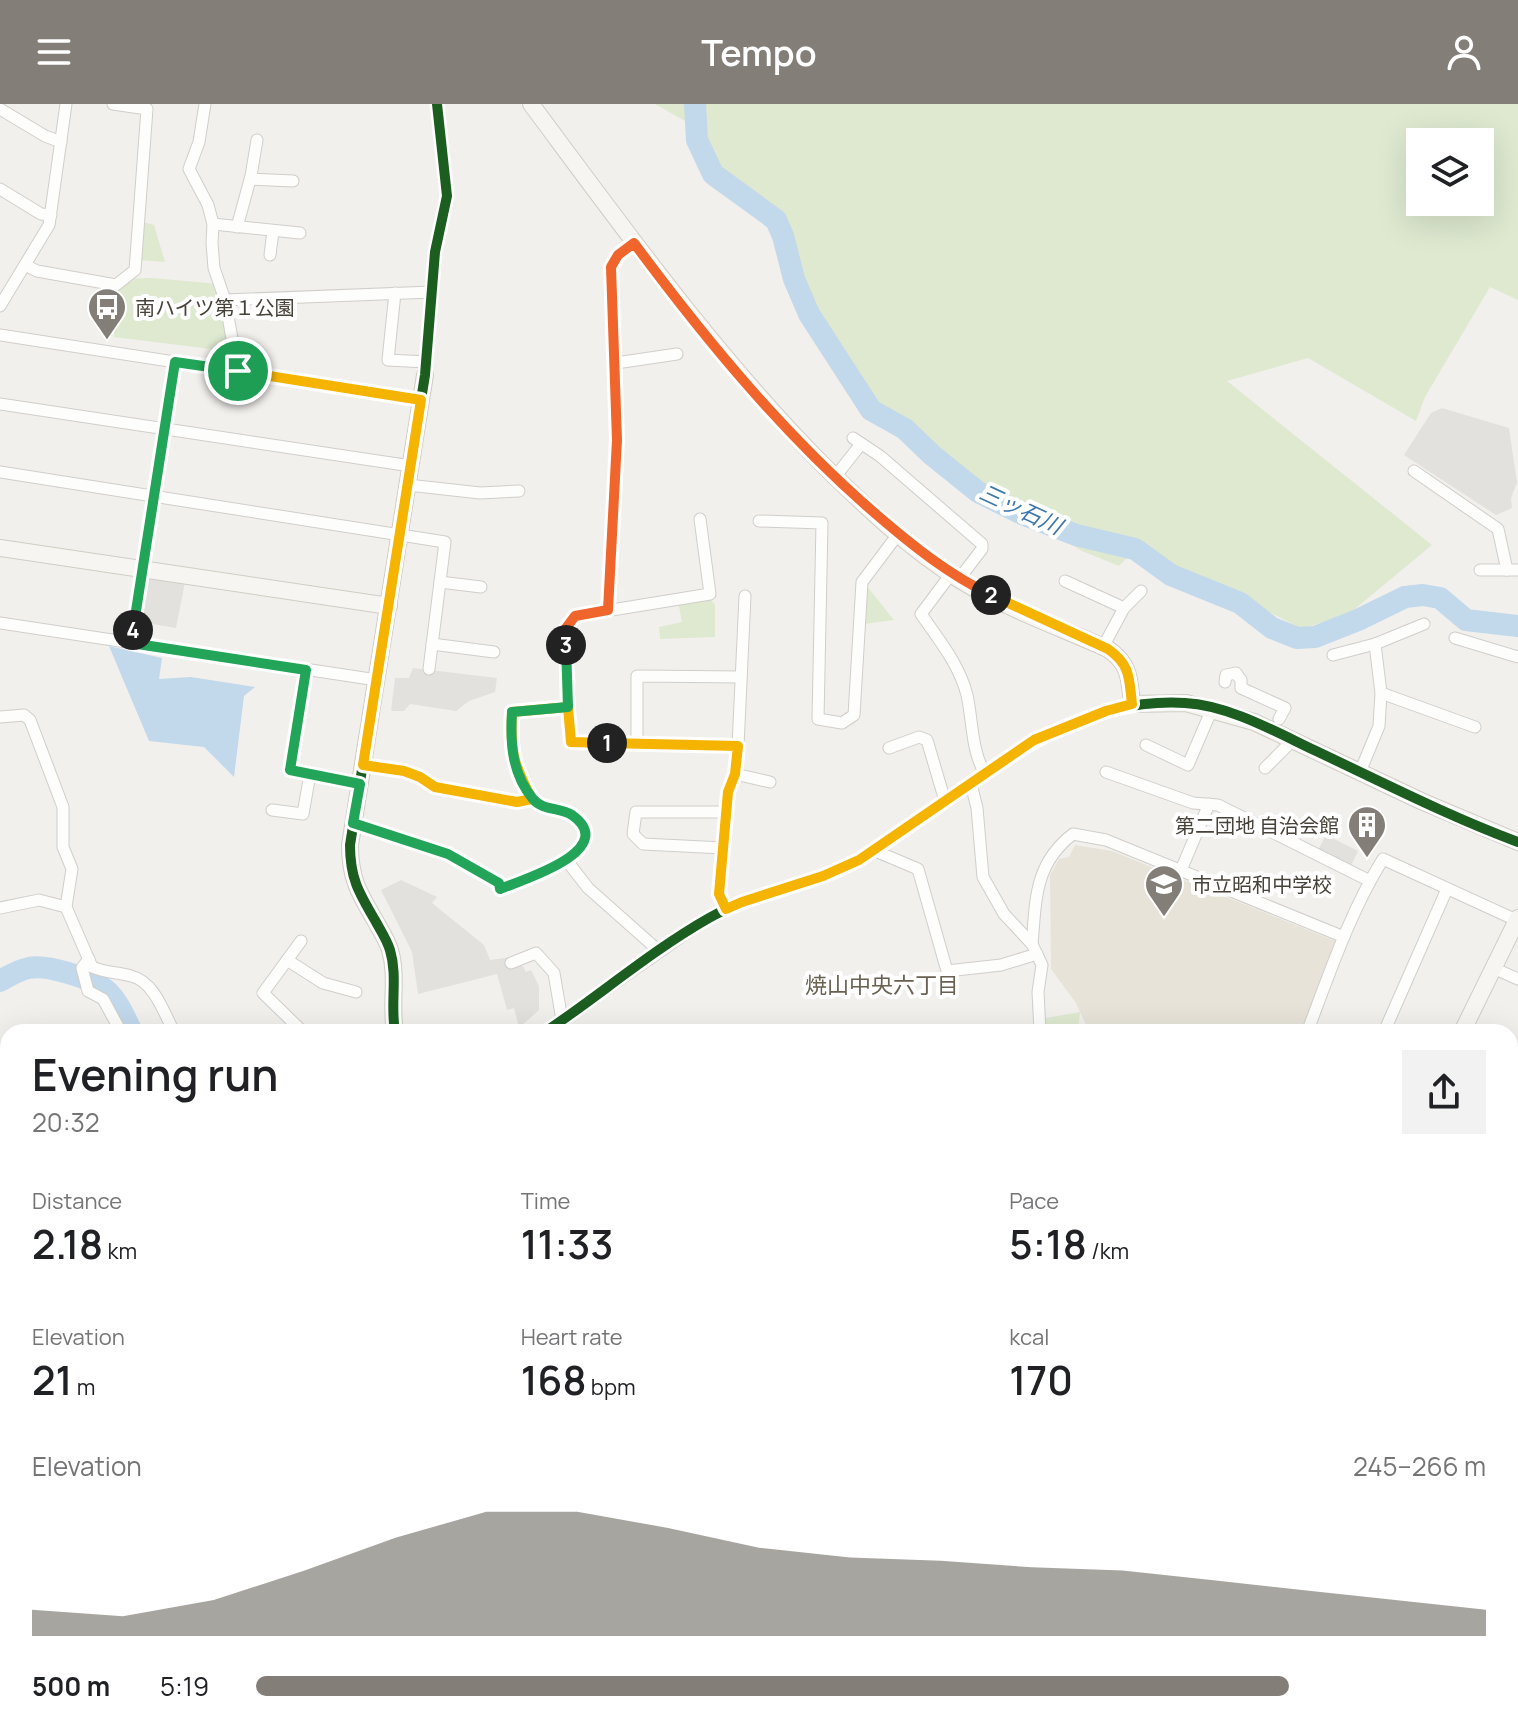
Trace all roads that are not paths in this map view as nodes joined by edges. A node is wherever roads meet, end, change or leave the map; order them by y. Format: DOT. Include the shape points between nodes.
graph roads {
  1 [pos="66,104"];
  2 [pos="113,104"];
  3 [pos="205,104"];
  4 [pos="437,104"];
  5 [pos="531,104"];
  6 [pos="0,109"];
  7 [pos="257,140"];
  8 [pos="61,142"];
  9 [pos="250,179"];
  10 [pos="293,181"];
  11 [pos="0,189"];
  12 [pos="51,215"];
  13 [pos="213,224"];
  14 [pos="237,227"];
  15 [pos="273,231"];
  16 [pos="300,233"];
  17 [pos="634,243"];
  18 [pos="270,255"];
  19 [pos="25,265"];
  20 [pos="432,292"];
  21 [pos="395,293"];
  22 [pos="225,300"];
  23 [pos="0,306"];
  24 [pos="0,335"];
  25 [pos="677,354"];
  26 [pos="175,362"];
  27 [pos="616,363"];
  28 [pos="426,369"];
  29 [pos="238,371"];
  30 [pos="421,400"];
  31 [pos="0,404"];
  32 [pos="165,429"];
  33 [pos="411,466"];
  34 [pos="1414,471"];
  35 [pos="0,472"];
  36 [pos="835,477"];
  37 [pos="408,485"];
  38 [pos="519,491"];
  39 [pos="154,495"];
  40 [pos="700,519"];
  41 [pos="759,521"];
  42 [pos="400,533"];
  43 [pos="899,533"];
  44 [pos="0,548"];
  45 [pos="143,569"];
  46 [pos="1480,570"];
  47 [pos="1512,570"];
  48 [pos="955,577"];
  49 [pos="1065,581"];
  50 [pos="440,582"];
  51 [pos="481,587"];
  52 [pos="1141,591"];
  53 [pos="745,596"];
  54 [pos="389,606"];
  55 [pos="1124,608"];
  56 [pos="608,610"];
  57 [pos="0,623"];
  58 [pos="1424,624"];
  59 [pos="1455,638"];
  60 [pos="131,643"];
  61 [pos="432,644"];
  62 [pos="1375,644"];
  63 [pos="1103,647"];
  64 [pos="494,652"];
  65 [pos="1333,655"];
  66 [pos="1518,657"];
  67 [pos="429,669"];
  68 [pos="306,670"];
  69 [pos="741,677"];
  70 [pos="377,680"];
  71 [pos="1225,682"];
  72 [pos="1381,693"];
  73 [pos="1132,704"];
  74 [pos="568,707"];
  75 [pos="1212,709"];
  76 [pos="0,717"];
  77 [pos="1279,719"];
  78 [pos="1475,727"];
  79 [pos="1293,740"];
  80 [pos="637,743"];
  81 [pos="1146,745"];
  82 [pos="738,746"];
  83 [pos="889,748"];
  84 [pos="363,765"];
  85 [pos="1265,768"];
  86 [pos="1106,772"];
  87 [pos="1360,772"];
  88 [pos="310,774"];
  89 [pos="735,774"];
  90 [pos="985,774"];
  91 [pos="770,782"];
  92 [pos="360,784"];
  93 [pos="971,784"];
  94 [pos="532,799"];
  95 [pos="945,801"];
  96 [pos="1209,804"];
  97 [pos="272,810"];
  98 [pos="726,812"];
  99 [pos="353,823"];
  100 [pos="1518,842"];
  101 [pos="723,848"];
  102 [pos="873,850"];
  103 [pos="567,861"];
  104 [pos="1181,870"];
  105 [pos="1370,881"];
  106 [pos="1447,889"];
  107 [pos="66,907"];
  108 [pos="0,908"];
  109 [pos="726,909"];
  110 [pos="1517,919"];
  111 [pos="1344,937"];
  112 [pos="301,941"];
  113 [pos="1034,949"];
  114 [pos="659,951"];
  115 [pos="89,959"];
  116 [pos="287,960"];
  117 [pos="511,963"];
  118 [pos="1493,968"];
  119 [pos="1518,979"];
  120 [pos="356,992"];
  121 [pos="562,1020"];
  122 [pos="117,1024"];
  123 [pos="170,1024"];
  124 [pos="295,1024"];
  125 [pos="394,1024"];
  126 [pos="556,1024"];
  127 [pos="1040,1024"];
  128 [pos="1310,1024"];
  129 [pos="1388,1024"];
  130 [pos="1470,1024"];
  1 -- 8 [label="street"];
  2 -- 19 [label="street" via="147,109 135,270 116,285"];
  3 -- 13 [label="street" via="189,169"];
  4 -- 20 [label="street" via="447,196"];
  5 -- 17 [label="street"];
  6 -- 8 [label="street"];
  7 -- 9 [label="street"];
  8 -- 12 [label="street"];
  9 -- 10 [label="street"];
  9 -- 14 [label="street"];
  11 -- 12 [label="street"];
  12 -- 19 [label="street"];
  13 -- 14 [label="street"];
  13 -- 22 [label="street" via="214,268"];
  14 -- 15 [label="street"];
  15 -- 16 [label="street"];
  15 -- 18 [label="street"];
  17 -- 27 [label="street" via="611,267"];
  17 -- 36 [label="street" via="721,354"];
  19 -- 23 [label="street"];
  20 -- 21 [label="street"];
  20 -- 28 [label="street"];
  21 -- 22 [label="street"];
  21 -- 28 [label="street" via="388,360"];
  22 -- 29 [label="street"];
  24 -- 26 [label="street"];
  25 -- 27 [label="street"];
  26 -- 29 [label="street"];
  26 -- 32 [label="street"];
  27 -- 56 [label="street"];
  28 -- 30 [label="street"];
  29 -- 30 [label="street"];
  30 -- 33 [label="street"];
  31 -- 32 [label="street"];
  32 -- 33 [label="street"];
  32 -- 39 [label="street"];
  33 -- 37 [label="street"];
  34 -- 47 [label="street" via="1498,529"];
  35 -- 39 [label="street"];
  36 -- 43 [label="street"];
  36 -- 48 [label="street" via="857,441 880,456 982,544"];
  37 -- 38 [label="street" via="480,493"];
  37 -- 42 [label="street"];
  39 -- 42 [label="street"];
  39 -- 45 [label="street"];
  40 -- 56 [label="street" via="710,594"];
  41 -- 43 [label="street" via="822,523 818,719 842,723 854,715 862,582"];
  42 -- 50 [label="street" via="445,542"];
  42 -- 54 [label="street"];
  43 -- 48 [label="street"];
  44 -- 45 [label="street"];
  45 -- 54 [label="street"];
  45 -- 60 [label="street"];
  46 -- 47 [label="street"];
  48 -- 63 [label="street"];
  48 -- 90 [label="street" via="921,614 954,660 967,695 976,758"];
  49 -- 55 [label="street"];
  50 -- 51 [label="street"];
  50 -- 61 [label="street"];
  52 -- 55 [label="street"];
  53 -- 69 [label="street"];
  54 -- 70 [label="street"];
  55 -- 63 [label="street"];
  56 -- 74 [label="street" via="575,616 566,628"];
  57 -- 60 [label="street"];
  58 -- 62 [label="street"];
  59 -- 66 [label="street"];
  60 -- 68 [label="street"];
  61 -- 64 [label="street"];
  61 -- 67 [label="street"];
  62 -- 65 [label="street"];
  62 -- 72 [label="street"];
  63 -- 73 [label="street" via="1122,659"];
  68 -- 70 [label="street"];
  68 -- 88 [label="street" via="290,770"];
  69 -- 80 [label="street" via="637,676"];
  69 -- 82 [label="street"];
  70 -- 84 [label="street"];
  71 -- 77 [label="street" via="1226,675 1236,673 1241,688 1285,708"];
  72 -- 78 [label="street"];
  72 -- 87 [label="street" via="1379,726"];
  73 -- 75 [label="street" via="1186,703"];
  73 -- 90 [label="street" via="1034,740"];
  74 -- 80 [label="street" via="571,742"];
  74 -- 94 [label="street" via="512,712 510,745"];
  75 -- 79 [label="street"];
  75 -- 81 [label="street" via="1188,765"];
  76 -- 107 [label="street" via="24,715 30,720 63,807 63,847 72,869"];
  79 -- 85 [label="street"];
  79 -- 87 [label="street"];
  80 -- 82 [label="street"];
  82 -- 89 [label="street"];
  83 -- 95 [label="street" via="919,737 927,740"];
  84 -- 92 [label="street"];
  84 -- 94 [label="street" via="404,771 435,787 517,802"];
  86 -- 96 [label="street"];
  87 -- 100 [label="street"];
  88 -- 92 [label="street"];
  88 -- 97 [label="street" via="303,814"];
  89 -- 91 [label="street"];
  89 -- 98 [label="street"];
  90 -- 93 [label="street"];
  92 -- 99 [label="street"];
  93 -- 95 [label="street"];
  93 -- 113 [label="street" via="983,877 1004,914"];
  94 -- 103 [label="street" via="579,821 584,844"];
  95 -- 102 [label="street"];
  96 -- 104 [label="street"];
  96 -- 105 [label="street"];
  98 -- 101 [label="street"];
  98 -- 101 [label="street" via="636,812 633,834 643,844"];
  99 -- 103 [label="street" via="448,854 499,883 500,889"];
  99 -- 125 [label="street" via="350,869 394,965"];
  101 -- 109 [label="street" via="719,894"];
  102 -- 109 [label="street" via="823,876"];
  102 -- 113 [label="street" via="918,869 947,971 1001,965"];
  103 -- 114 [label="street" via="588,888"];
  104 -- 111 [label="street"];
  104 -- 113 [label="street" via="1106,840 1073,834 1054,851 1037,885"];
  105 -- 106 [label="street" via="1383,859"];
  105 -- 111 [label="street"];
  106 -- 110 [label="street"];
  106 -- 129 [label="street"];
  107 -- 108 [label="street" via="39,900"];
  107 -- 115 [label="street"];
  109 -- 114 [label="street"];
  110 -- 118 [label="street"];
  111 -- 128 [label="street"];
  112 -- 116 [label="street"];
  113 -- 127 [label="street" via="1042,965"];
  114 -- 121 [label="street"];
  115 -- 122 [label="street" via="82,968 88,991 103,999"];
  115 -- 123 [label="street" via="92,967 108,974 146,981"];
  116 -- 120 [label="street" via="323,983"];
  116 -- 124 [label="street" via="263,993"];
  117 -- 121 [label="street" via="536,953 554,973"];
  118 -- 119 [label="street"];
  118 -- 130 [label="street"];
  121 -- 126 [label="street"];
}
